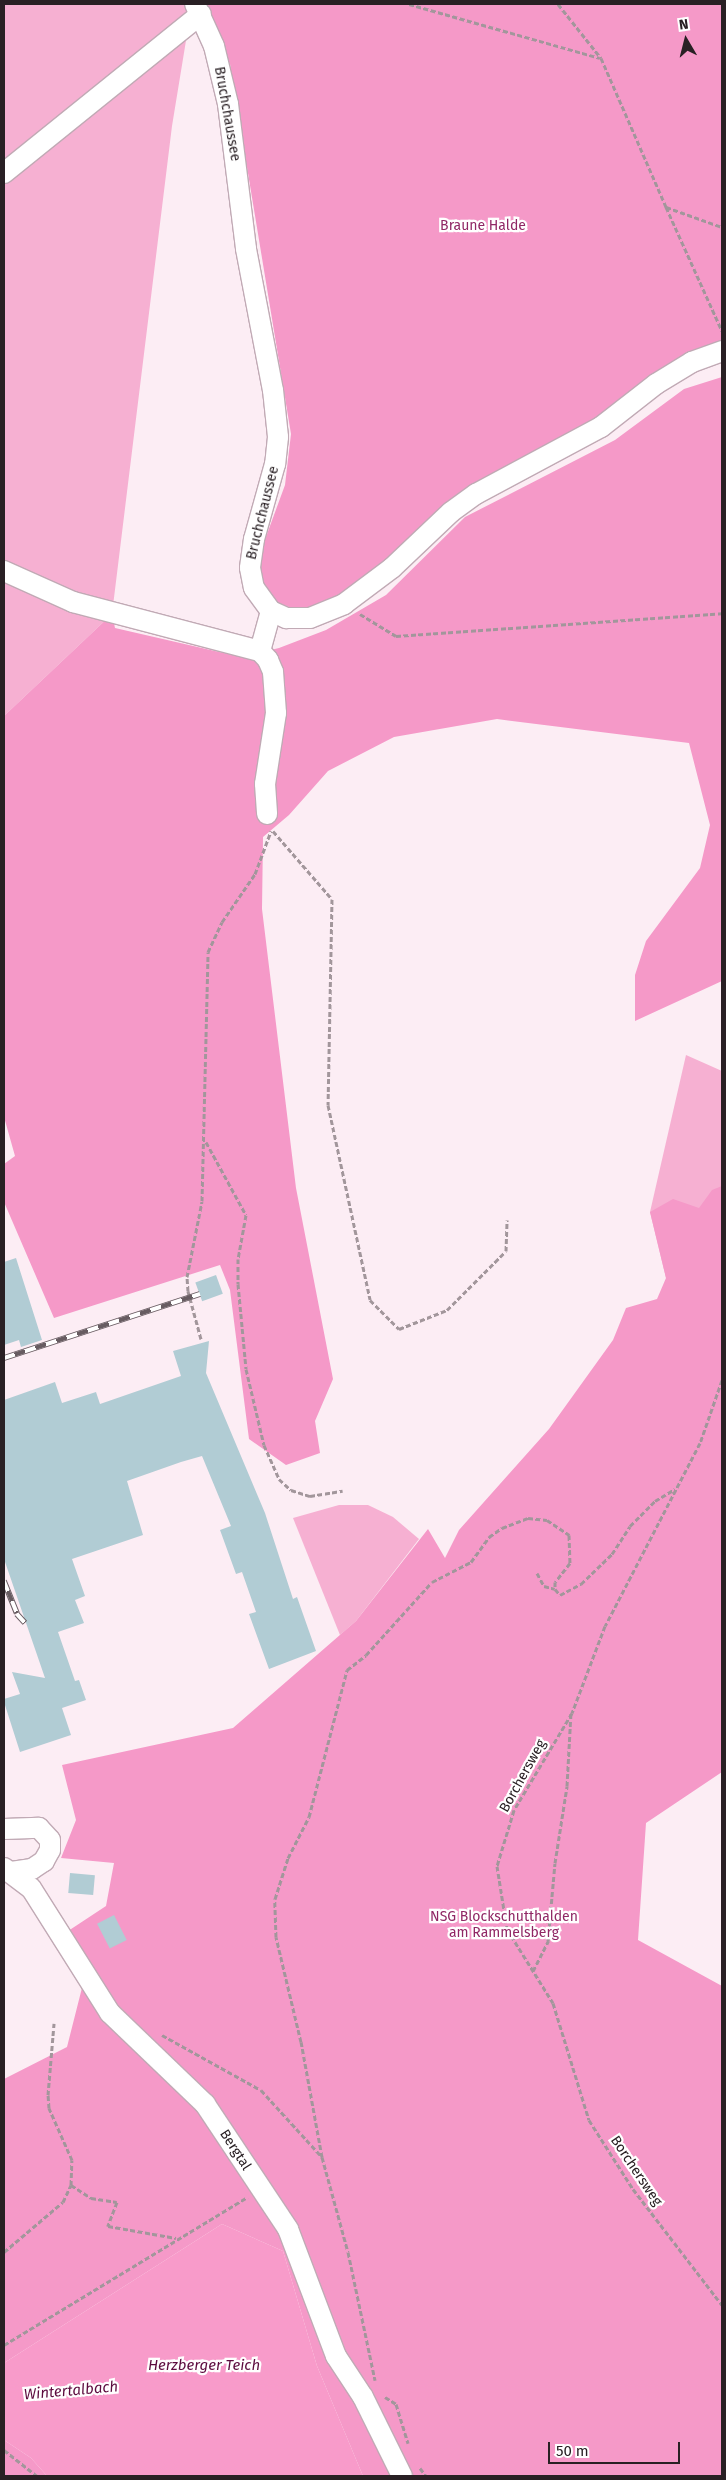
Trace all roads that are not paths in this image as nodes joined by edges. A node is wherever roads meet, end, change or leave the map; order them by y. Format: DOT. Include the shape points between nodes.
graph roads {
  1 [pos="198,9"];
  2 [pos="4,173"];
  3 [pos="722,352"];
  4 [pos="4,571"];
  5 [pos="270,611"];
  6 [pos="260,651"];
  7 [pos="269,821"];
  8 [pos="4,1829"];
  9 [pos="8,1870"];
  10 [pos="402,2476"];
  1 -- 2 [label="lane"];
  1 -- 5 [label="lane, Bruchchaussee" via="214,46 228,104 246,248 273,390 278,437 276,464 254,539 250,568 254,588"];
  3 -- 5 [label="lane" via="692,362 656,384 601,427 476,494 451,512 392,568 344,604 310,618 286,618"];
  4 -- 6 [label="lane" via="73,602"];
  5 -- 6 [label="lane"];
  6 -- 7 [label="lane" via="273,672 276,713 266,784"];
  8 -- 9 [label="lane" via="39,1828 50,1840 50,1850 44,1861 32,1869"];
  9 -- 10 [label="lane, Bergtal" via="30,1888 110,2013 205,2104 288,2229 336,2356 363,2397"];
}
